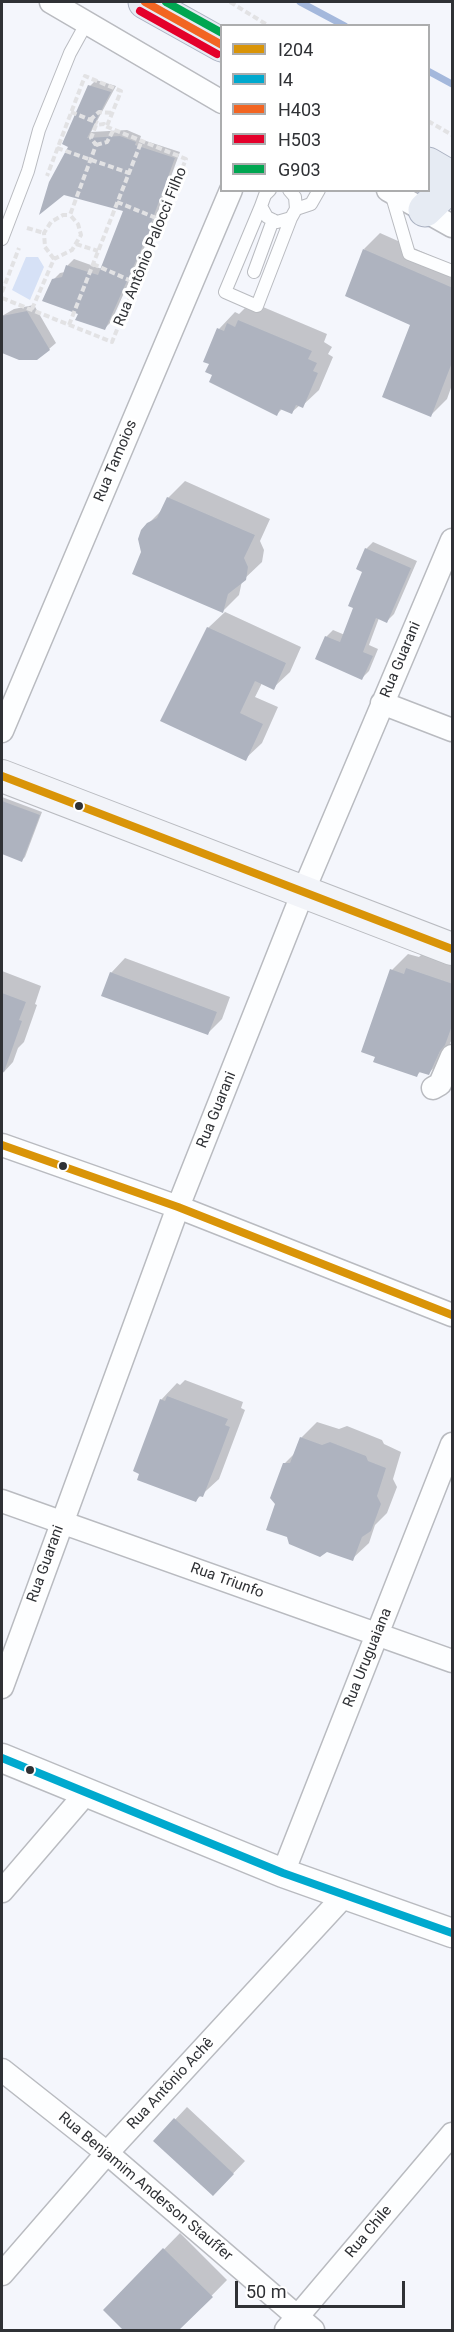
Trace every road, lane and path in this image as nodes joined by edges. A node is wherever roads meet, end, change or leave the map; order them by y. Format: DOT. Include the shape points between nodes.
graph roads {
  1 [pos="51,2"];
  2 [pos="145,2"];
  3 [pos="230,2"];
  4 [pos="86,24"];
  5 [pos="266,24"];
  6 [pos="220,44"];
  7 [pos="85,76"];
  8 [pos="220,101"];
  9 [pos="71,112"];
  10 [pos="112,112"];
  11 [pos="90,120"];
  12 [pos="430,122"];
  13 [pos="107,126"];
  14 [pos="453,135"];
  15 [pos="142,140"];
  16 [pos="96,145"];
  17 [pos="57,148"];
  18 [pos="90,160"];
  19 [pos="430,165"];
  20 [pos="129,173"];
  21 [pos="453,178"];
  22 [pos="453,184"];
  23 [pos="230,192"];
  24 [pos="268,192"];
  25 [pos="292,192"];
  26 [pos="318,192"];
  27 [pos="389,192"];
  28 [pos="391,192"];
  29 [pos="117,202"];
  30 [pos="261,206"];
  31 [pos="294,213"];
  32 [pos="70,214"];
  33 [pos="439,218"];
  34 [pos="161,220"];
  35 [pos="273,220"];
  36 [pos="27,228"];
  37 [pos="44,233"];
  38 [pos="2,239"];
  39 [pos="76,244"];
  40 [pos="98,251"];
  41 [pos="54,259"];
  42 [pos="93,264"];
  43 [pos="453,271"];
  44 [pos="254,272"];
  45 [pos="136,283"];
  46 [pos="2,298"];
  47 [pos="32,309"];
  48 [pos="69,325"];
  49 [pos="453,540"];
  50 [pos="382,703"];
  51 [pos="453,730"];
  52 [pos="2,731"];
  53 [pos="2,776"];
  54 [pos="303,892"];
  55 [pos="453,949"];
  56 [pos="453,1056"];
  57 [pos="433,1088"];
  58 [pos="2,1145"];
  59 [pos="178,1207"];
  60 [pos="453,1315"];
  61 [pos="453,1444"];
  62 [pos="2,1501"];
  63 [pos="61,1522"];
  64 [pos="377,1635"];
  65 [pos="453,1662"];
  66 [pos="2,1687"];
  67 [pos="2,1758"];
  68 [pos="87,1792"];
  69 [pos="283,1873"];
  70 [pos="2,1891"];
  71 [pos="344,1896"];
  72 [pos="453,1933"];
  73 [pos="2,2070"];
  74 [pos="453,2134"];
  75 [pos="107,2153"];
  76 [pos="2,2274"];
  77 [pos="299,2326"];
  1 -- 4 [label="street"];
  2 -- 6 [label="main road"];
  3 -- 5 [label="path"];
  4 -- 8 [label="street"];
  4 -- 38 [label="lane" via="44,119"];
  7 -- 10 [label="path" via="121,91"];
  9 -- 11 [label="path"];
  10 -- 11 [label="path" via="99,112"];
  10 -- 13 [label="path"];
  11 -- 15 [label="path"];
  12 -- 14 [label="path"];
  13 -- 16 [label="path" via="96,125 91,138"];
  13 -- 16 [label="path" via="116,129 107,142"];
  15 -- 20 [label="path"];
  15 -- 34 [label="path, Rua Antônio Palocci Filho" via="186,159"];
  16 -- 18 [label="path"];
  17 -- 18 [label="path"];
  18 -- 20 [label="path"];
  18 -- 32 [label="path"];
  19 -- 21 [label="main road"];
  20 -- 40 [label="path"];
  22 -- 33 [label="main road"];
  23 -- 52 [label="street, Rua Tamoios"];
  24 -- 30 [label="lane"];
  25 -- 31 [label="lane"];
  26 -- 31 [label="lane" via="311,204"];
  27 -- 43 [label="lane" via="409,254"];
  28 -- 33 [label="street"];
  29 -- 34 [label="path"];
  30 -- 31 [label="lane" via="225,292 258,306"];
  30 -- 35 [label="lane"];
  31 -- 35 [label="lane" via="277,222"];
  32 -- 37 [label="path" via="53,220"];
  32 -- 39 [label="path" via="81,230"];
  34 -- 45 [label="path, Rua Antônio Palocci Filho"];
  35 -- 44 [label="lane"];
  36 -- 37 [label="path"];
  37 -- 41 [label="path" via="47,253"];
  39 -- 40 [label="path"];
  39 -- 41 [label="path"];
  40 -- 42 [label="path"];
  41 -- 47 [label="path"];
  42 -- 45 [label="path"];
  42 -- 48 [label="path"];
  45 -- 48 [label="path, Rua Antônio Palocci Filho" via="112,342"];
  46 -- 47 [label="path"];
  47 -- 48 [label="path"];
  49 -- 50 [label="street, Rua Guarani"];
  50 -- 51 [label="street"];
  50 -- 54 [label="street, Rua Guarani"];
  53 -- 54 [label="main road"];
  54 -- 55 [label="main road"];
  54 -- 59 [label="street, Rua Guarani"];
  56 -- 57 [label="street" via="440,1084"];
  58 -- 59 [label="street"];
  59 -- 60 [label="street"];
  59 -- 63 [label="street, Rua Guarani"];
  61 -- 64 [label="street, Rua Uruguaiana"];
  62 -- 63 [label="street, Rua Triunfo"];
  63 -- 64 [label="street, Rua Triunfo"];
  63 -- 66 [label="street, Rua Guarani"];
  64 -- 65 [label="street, Rua Triunfo"];
  64 -- 69 [label="street, Rua Uruguaiana"];
  67 -- 68 [label="street"];
  68 -- 69 [label="street"];
  68 -- 70 [label="street"];
  69 -- 71 [label="street"];
  71 -- 72 [label="street"];
  71 -- 75 [label="street, Rua Antônio Achê"];
  73 -- 75 [label="street, Rua Benjamim Anderson Stauffer"];
  74 -- 77 [label="street, Rua Chile"];
  75 -- 76 [label="street, Rua Antônio Achê"];
  75 -- 77 [label="street, Rua Benjamim Anderson Stauffer"];
}
